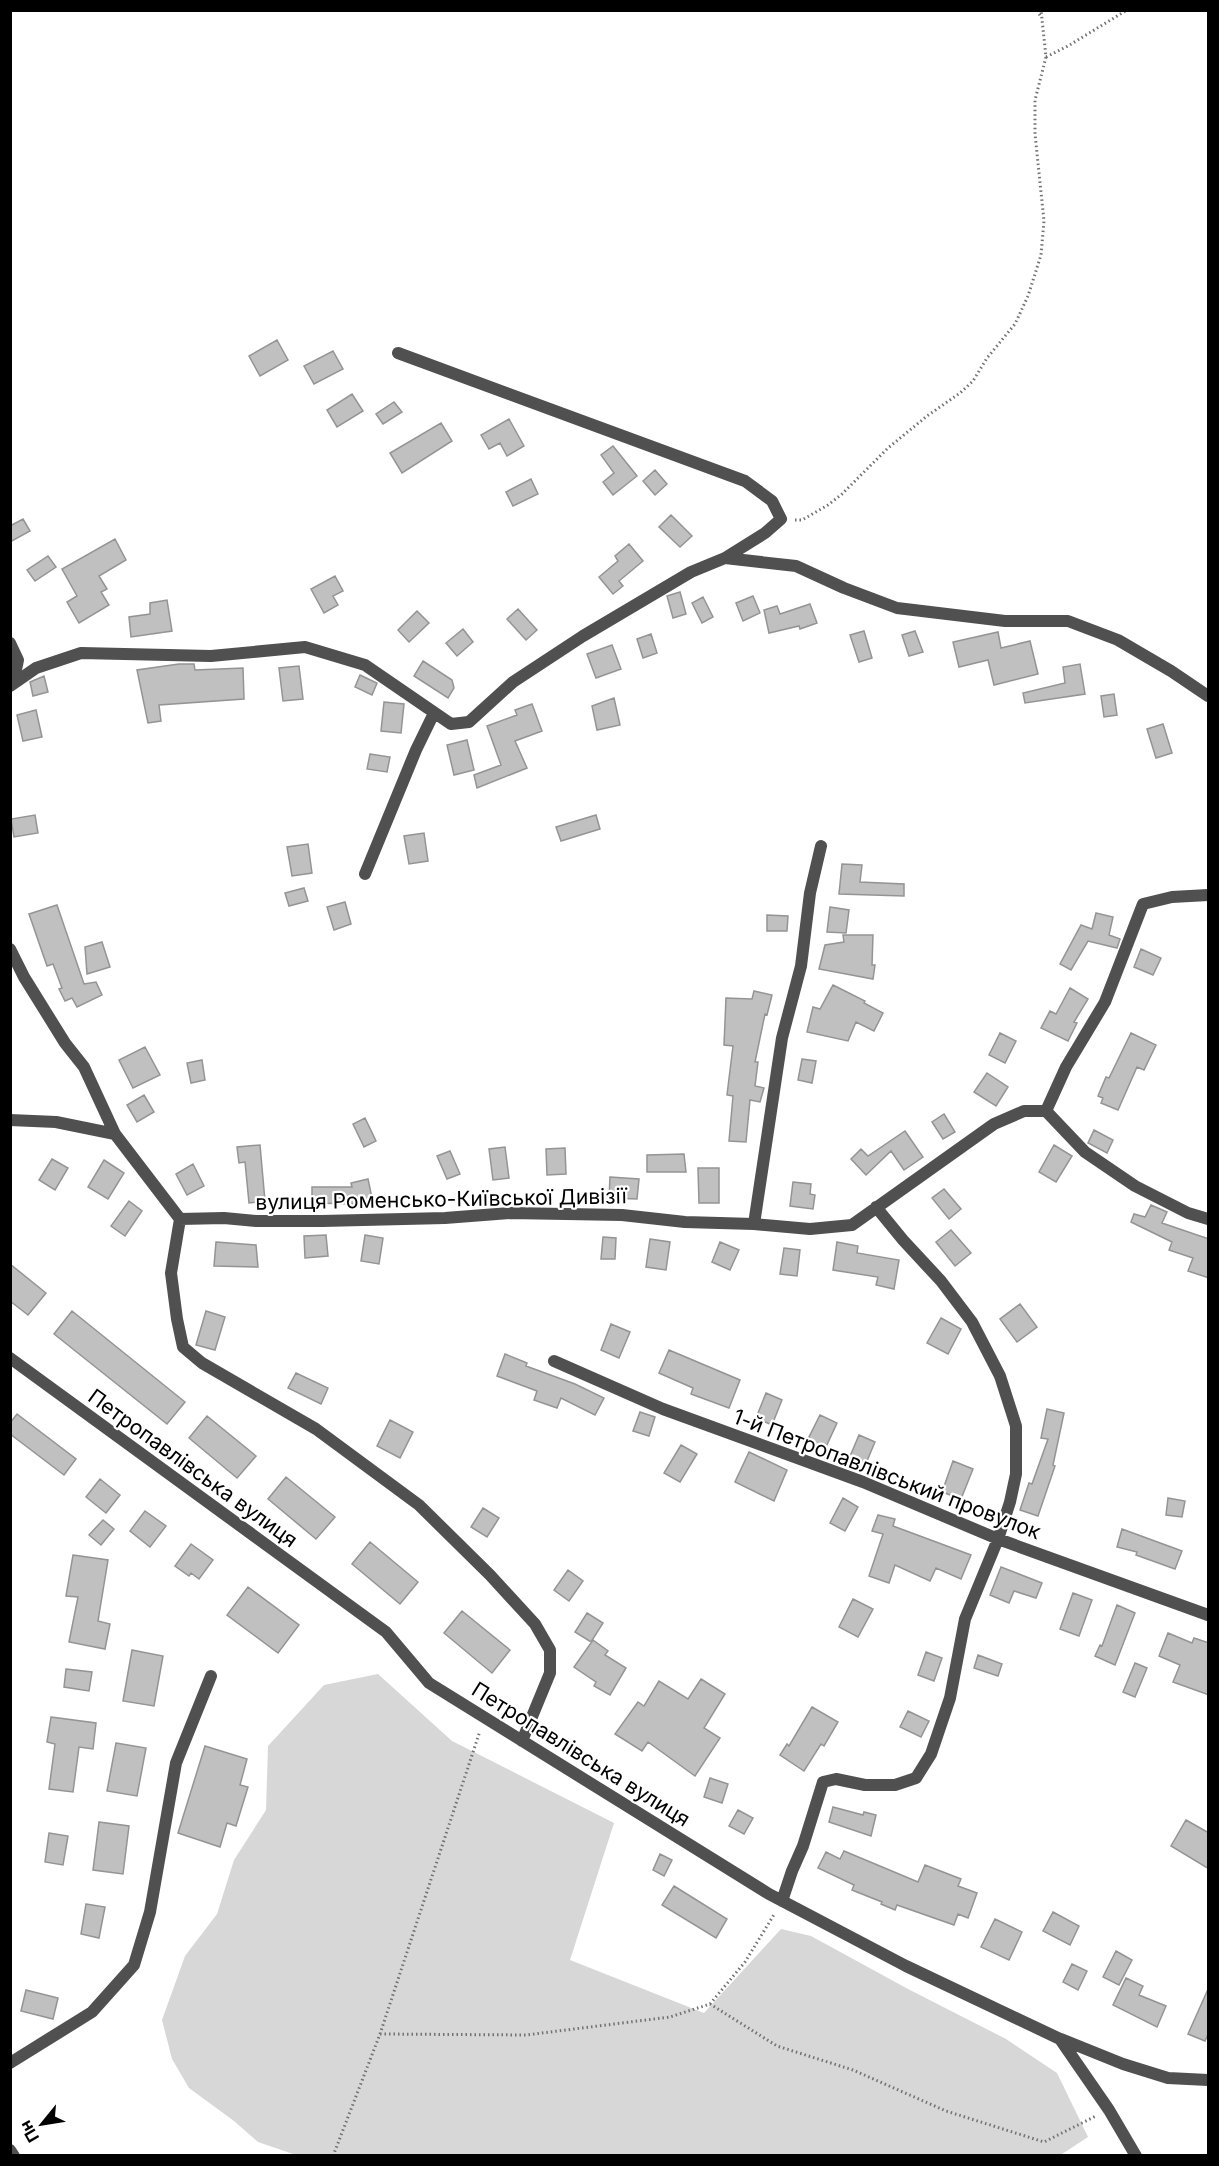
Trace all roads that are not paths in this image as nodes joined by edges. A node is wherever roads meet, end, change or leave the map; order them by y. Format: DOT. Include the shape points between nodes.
graph roads {
  1 [pos="398,353"];
  2 [pos="725,558"];
  3 [pos="10,643"];
  4 [pos="11,685"];
  5 [pos="1209,696"];
  6 [pos="434,713"];
  7 [pos="821,846"];
  8 [pos="364,874"];
  9 [pos="1209,896"];
  10 [pos="10,949"];
  11 [pos="1046,1111"];
  12 [pos="10,1120"];
  13 [pos="115,1134"];
  14 [pos="876,1207"];
  15 [pos="180,1219"];
  16 [pos="1209,1219"];
  17 [pos="754,1224"];
  18 [pos="10,1358"];
  19 [pos="554,1361"];
  20 [pos="998,1539"];
  21 [pos="1209,1615"];
  22 [pos="212,1676"];
  23 [pos="522,1741"];
  24 [pos="782,1901"];
  25 [pos="1060,2039"];
  26 [pos="10,2063"];
  27 [pos="1209,2080"];
  28 [pos="10,2150"];
  29 [pos="14,2156"];
  30 [pos="1136,2156"];
  1 -- 2 [label="street" via="745,481 772,501 781,519"];
  2 -- 5 [label="street" via="796,566 897,608 1005,621 1068,621 1118,640"];
  2 -- 6 [label="street" via="691,572 583,636 513,682 469,722 451,724"];
  3 -- 4 [label="street" via="18,660"];
  4 -- 6 [label="street" via="36,668 81,653 211,656 304,647 365,665"];
  6 -- 8 [label="street"];
  7 -- 17 [label="street" via="810,893 801,966 782,1038"];
  9 -- 11 [label="street" via="1172,897 1143,904 1105,1002 1066,1067"];
  10 -- 13 [label="street" via="65,1043 84,1067"];
  11 -- 14 [label="street, вулиця Роменсько-Київської Дивізії" via="1024,1111 994,1124"];
  11 -- 16 [label="street" via="1084,1152 1135,1186 1188,1213"];
  12 -- 13 [label="street" via="56,1122"];
  13 -- 15 [label="street"];
  14 -- 17 [label="street, вулиця Роменсько-Київської Дивізії" via="852,1225 810,1229"];
  14 -- 20 [label="street" via="972,1322 1000,1376 1016,1426 1016,1474"];
  15 -- 17 [label="street, вулиця Роменсько-Київської Дивізії" via="322,1221 510,1213 622,1215"];
  15 -- 23 [label="street" via="171,1273 183,1347 202,1363 316,1429 419,1505 535,1624 550,1650 550,1673"];
  18 -- 23 [label="street, Петропавлівська вулиця" via="386,1632 429,1683"];
  19 -- 20 [label="street, 1-й Петропавлівський провулок" via="663,1409 863,1482"];
  20 -- 21 [label="street, 1-й Петропавлівський провулок"];
  20 -- 24 [label="street" via="965,1619 950,1698 931,1754 916,1778 895,1785 865,1785 836,1779 823,1782"];
  22 -- 26 [label="street" via="176,1763 150,1912 134,1965 92,2012"];
  23 -- 24 [label="street, Петропавлівська вулиця"];
  24 -- 25 [label="street, Петропавлівська вулиця" via="906,1966"];
  25 -- 27 [label="street, Петропавлівська вулиця" via="1168,2078"];
  25 -- 30 [label="street"];
  28 -- 29 [label="street"];
}
